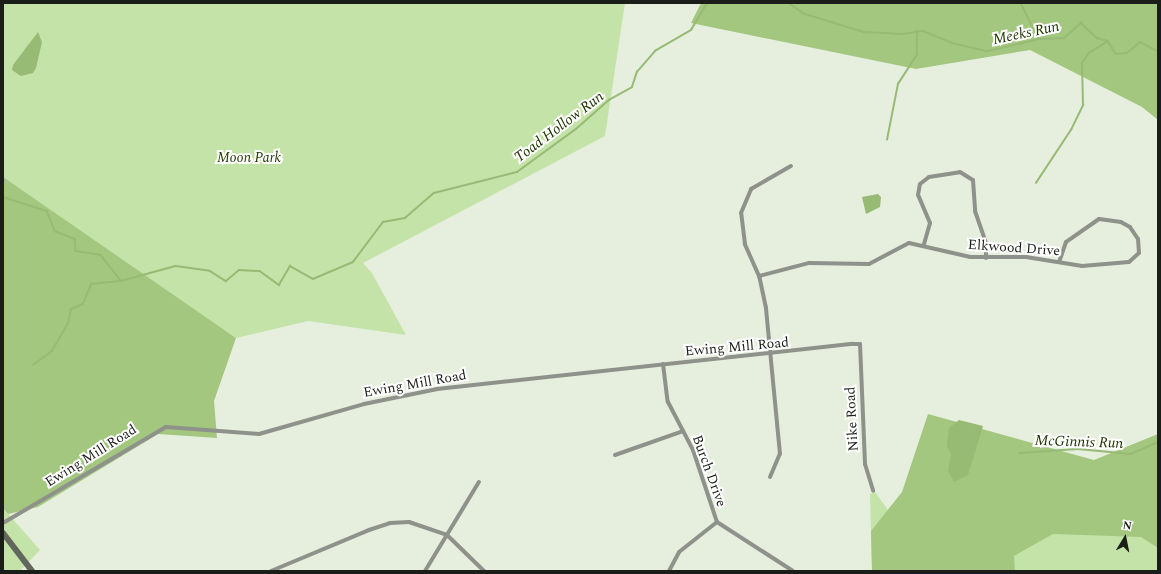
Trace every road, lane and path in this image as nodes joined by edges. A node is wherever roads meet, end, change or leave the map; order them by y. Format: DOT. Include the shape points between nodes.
graph roads {
  1 [pos="791,166"];
  2 [pos="924,244"];
  3 [pos="986,258"];
  4 [pos="1059,262"];
  5 [pos="759,276"];
  6 [pos="860,344"];
  7 [pos="771,355"];
  8 [pos="663,364"];
  9 [pos="683,431"];
  10 [pos="615,455"];
  11 [pos="770,477"];
  12 [pos="479,482"];
  13 [pos="873,491"];
  14 [pos="717,522"];
  15 [pos="3,523"];
  16 [pos="3,533"];
  17 [pos="447,535"];
  18 [pos="32,571"];
  19 [pos="271,571"];
  20 [pos="425,571"];
  21 [pos="484,571"];
  22 [pos="668,571"];
  23 [pos="793,571"];
  1 -- 5 [label="street" via="751,189 741,213 745,244"];
  2 -- 3 [label="street, Elkwood Drive" via="970,257"];
  2 -- 3 [label="street" via="930,223 918,195 920,184 929,177 960,172 973,180 975,211 986,243"];
  2 -- 5 [label="street, Elkwood Drive" via="909,243 869,264 809,263"];
  3 -- 4 [label="street, Elkwood Drive"];
  4 -- 4 [label="street, Elkwood Drive" via="1066,242 1099,219 1121,222 1130,227 1138,239 1139,253 1128,262 1082,266"];
  5 -- 7 [label="street"];
  6 -- 7 [label="street, Ewing Mill Road"];
  6 -- 13 [label="street, Nike Road" via="865,464"];
  7 -- 8 [label="street, Ewing Mill Road"];
  7 -- 11 [label="street" via="780,454"];
  8 -- 9 [label="street, Burch Drive" via="668,402"];
  8 -- 15 [label="street, Ewing Mill Road" via="437,389 364,404 259,434 166,426"];
  9 -- 10 [label="street"];
  9 -- 14 [label="street, Burch Drive"];
  12 -- 17 [label="street"];
  14 -- 22 [label="street" via="679,552"];
  14 -- 23 [label="street, Burch Drive"];
  16 -- 18 [label="main road"];
  17 -- 19 [label="street" via="427,525 390,523"];
  17 -- 20 [label="street"];
  17 -- 21 [label="street"];
}
